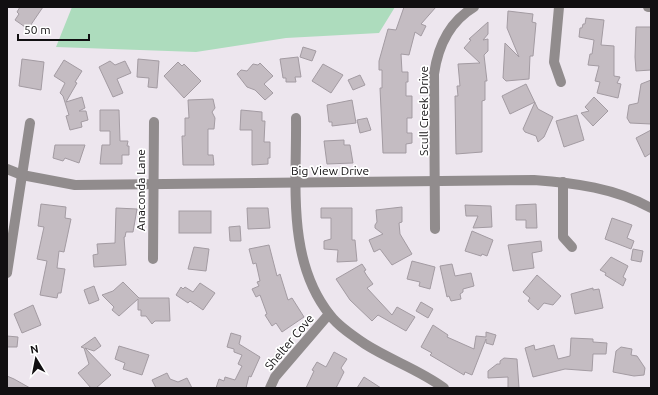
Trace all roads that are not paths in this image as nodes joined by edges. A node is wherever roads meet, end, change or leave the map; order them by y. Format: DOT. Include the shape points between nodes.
graph roads {
  1 [pos="474,7"];
  2 [pos="559,7"];
  3 [pos="648,7"];
  4 [pos="651,7"];
  5 [pos="561,82"];
  6 [pos="296,118"];
  7 [pos="154,122"];
  8 [pos="30,123"];
  9 [pos="7,169"];
  10 [pos="22,175"];
  11 [pos="436,182"];
  12 [pos="563,182"];
  13 [pos="297,183"];
  14 [pos="153,185"];
  15 [pos="651,208"];
  16 [pos="435,229"];
  17 [pos="572,247"];
  18 [pos="153,259"];
  19 [pos="7,273"];
  20 [pos="329,314"];
  21 [pos="270,388"];
  22 [pos="444,388"];
  1 -- 11 [label="street, Scull Creek Drive" via="457,20 444,36 437,54 434,74"];
  2 -- 5 [label="street" via="554,62"];
  3 -- 4 [label="street"];
  6 -- 13 [label="street"];
  7 -- 14 [label="street, Anaconda Lane"];
  8 -- 10 [label="street"];
  9 -- 10 [label="street, Big View Drive"];
  10 -- 14 [label="street, Big View Drive" via="75,185"];
  10 -- 19 [label="street"];
  11 -- 12 [label="street, Big View Drive"];
  11 -- 13 [label="street, Big View Drive"];
  11 -- 16 [label="street, Scull Creek Drive"];
  12 -- 15 [label="street, Big View Drive" via="604,189"];
  12 -- 17 [label="street" via="563,237"];
  13 -- 14 [label="street, Big View Drive"];
  13 -- 20 [label="street" via="296,223 299,242 314,289"];
  14 -- 18 [label="street, Anaconda Lane"];
  20 -- 21 [label="street, Shelter Cove" via="275,377"];
  20 -- 22 [label="street" via="365,344"];
}
